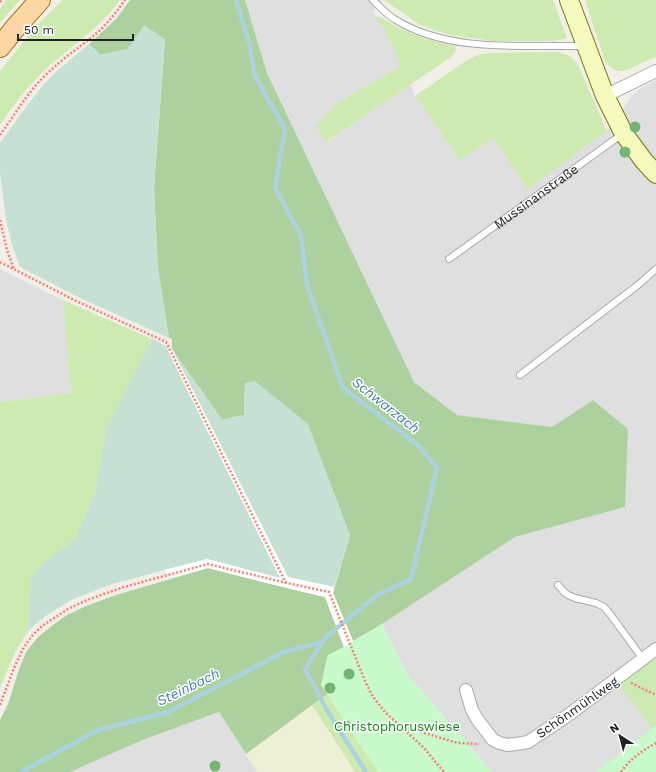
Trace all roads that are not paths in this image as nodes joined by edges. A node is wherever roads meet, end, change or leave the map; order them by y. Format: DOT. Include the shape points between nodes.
graph roads {
  1 [pos="40,0"];
  2 [pos="373,0"];
  3 [pos="569,0"];
  4 [pos="586,46"];
  5 [pos="0,47"];
  6 [pos="656,71"];
  7 [pos="605,96"];
  8 [pos="624,134"];
  9 [pos="656,174"];
  10 [pos="448,259"];
  11 [pos="656,269"];
  12 [pos="520,375"];
  13 [pos="558,585"];
  14 [pos="656,649"];
  15 [pos="643,659"];
  16 [pos="466,690"];
  1 -- 5 [label="main road"];
  2 -- 4 [label="lane" via="386,13 410,28 449,41 492,45"];
  3 -- 4 [label="street"];
  4 -- 7 [label="street"];
  6 -- 7 [label="street"];
  7 -- 8 [label="street"];
  8 -- 9 [label="street"];
  8 -- 10 [label="lane, Mussinanstraße"];
  11 -- 12 [label="lane"];
  13 -- 15 [label="lane" via="568,595 604,608"];
  14 -- 15 [label="street, Schönmühlweg"];
  15 -- 16 [label="street, Schönmühlweg" via="528,742 507,745 493,740 477,720"];
}
